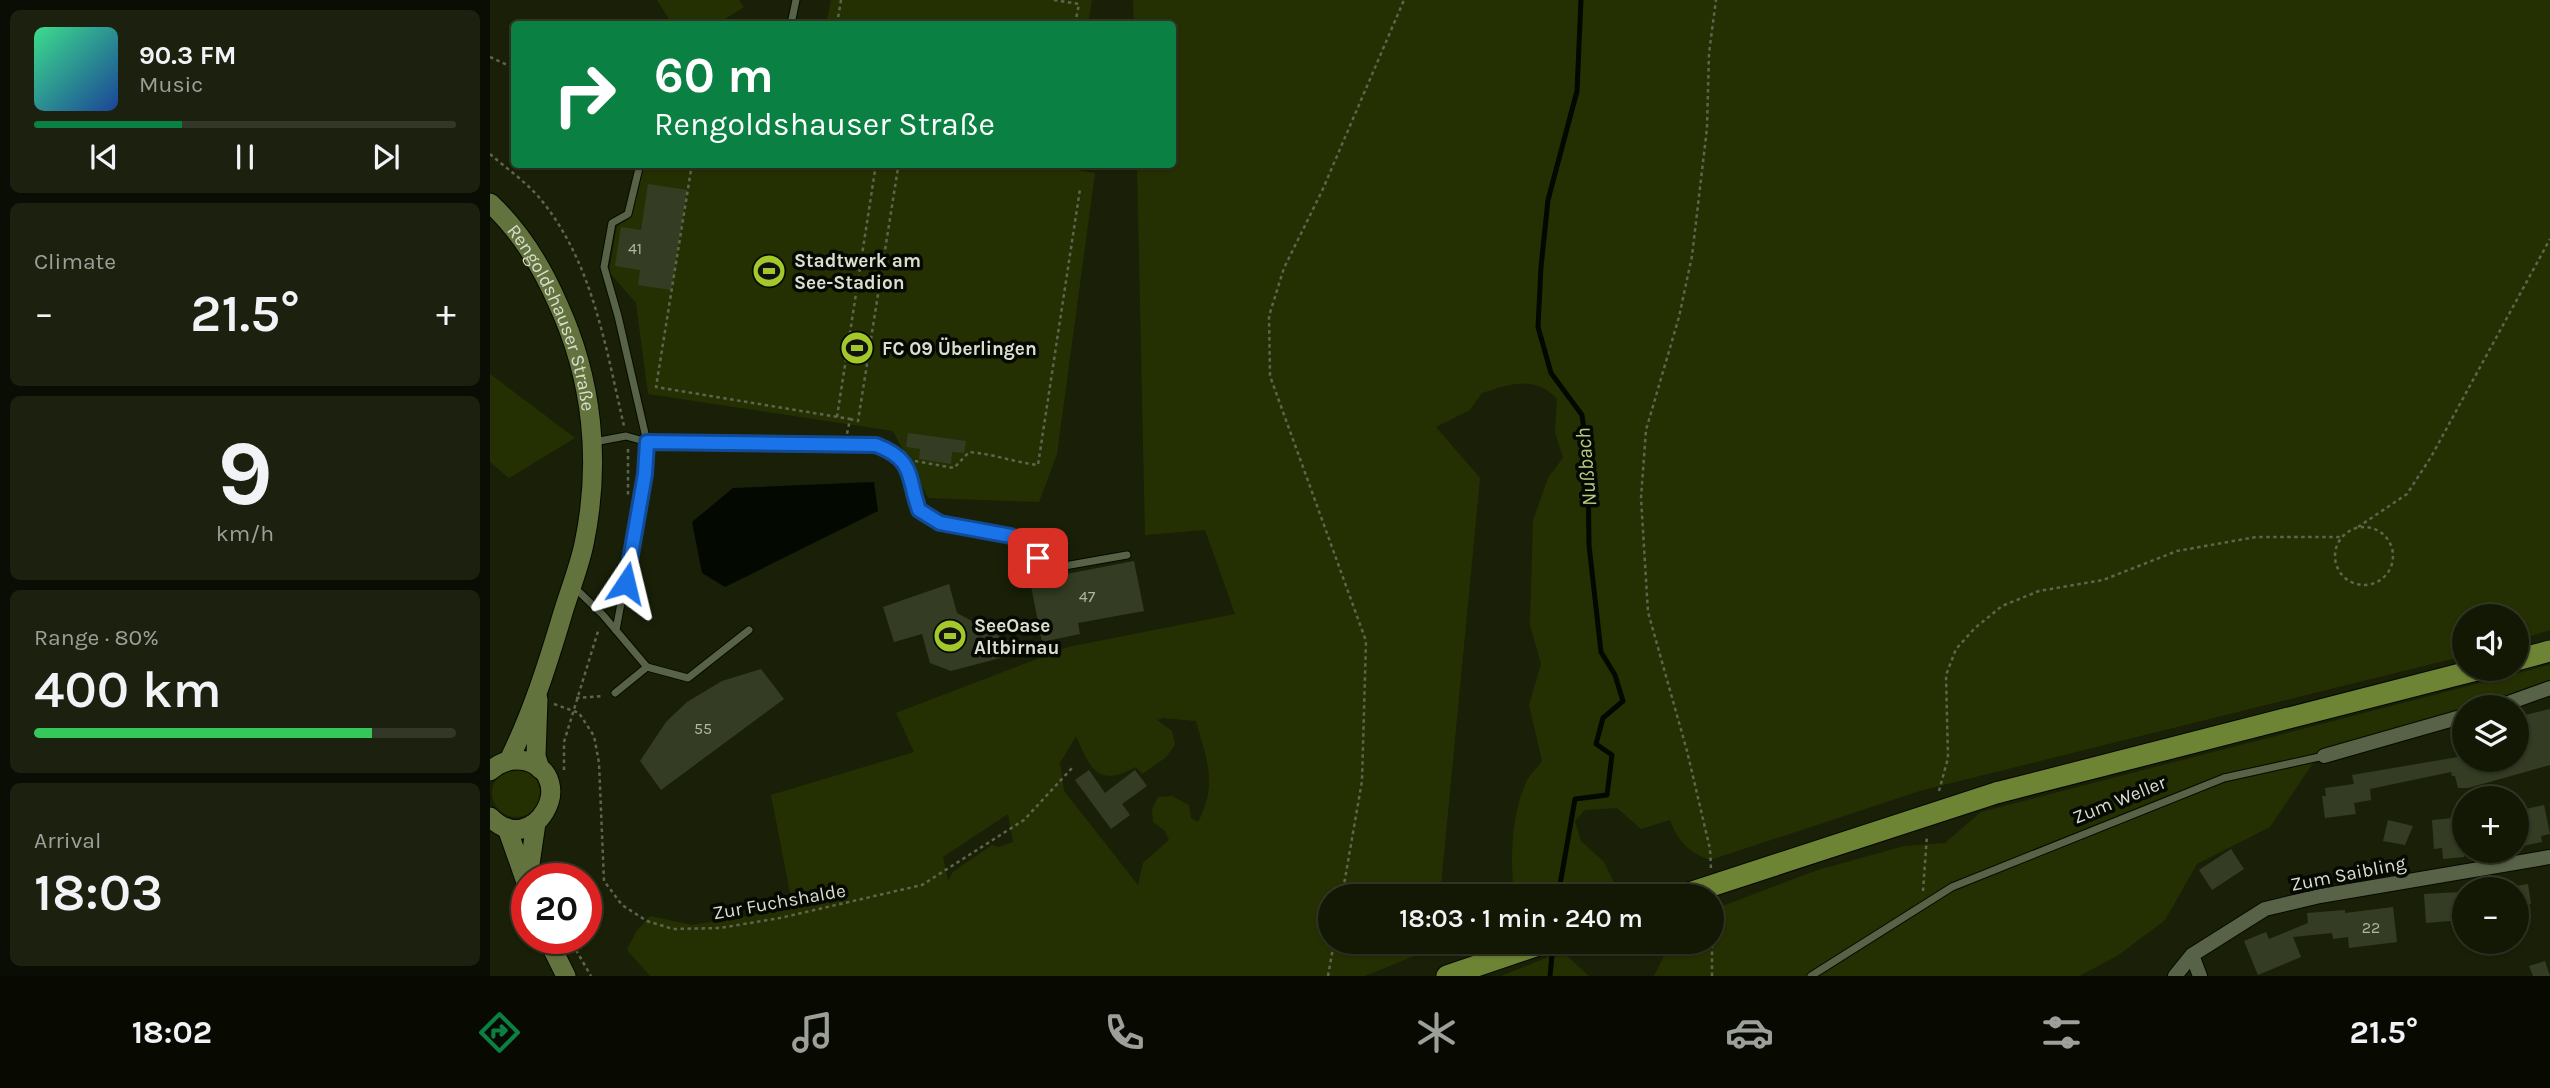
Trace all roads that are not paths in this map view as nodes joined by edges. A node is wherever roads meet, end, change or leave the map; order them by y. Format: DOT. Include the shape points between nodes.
graph roads {
  1 [pos="796,0"];
  2 [pos="792,21"];
  3 [pos="639,168"];
  4 [pos="490,203"];
  5 [pos="647,442"];
  6 [pos="593,443"];
  7 [pos="1127,555"];
  8 [pos="572,585"];
  9 [pos="616,630"];
  10 [pos="749,630"];
  11 [pos="2550,651"];
  12 [pos="2529,657"];
  13 [pos="648,667"];
  14 [pos="2452,676"];
  15 [pos="2550,688"];
  16 [pos="615,693"];
  17 [pos="2529,696"];
  18 [pos="538,698"];
  19 [pos="2452,719"];
  20 [pos="2324,756"];
  21 [pos="509,760"];
  22 [pos="540,769"];
  23 [pos="490,771"];
  24 [pos="490,817"];
  25 [pos="536,823"];
  26 [pos="508,828"];
  27 [pos="2550,857"];
  28 [pos="520,863"];
  29 [pos="530,863"];
  30 [pos="1717,884"];
  31 [pos="555,954"];
  32 [pos="1512,954"];
  33 [pos="2192,955"];
  34 [pos="566,976"];
  35 [pos="1447,976"];
  36 [pos="1811,976"];
  37 [pos="2175,976"];
  38 [pos="2200,976"];
  1 -- 2 [label="lane"];
  3 -- 5 [label="lane" via="628,214 612,223 604,267"];
  4 -- 6 [label="street, Rengoldshauser Straße" via="533,257 573,337 585,378"];
  5 -- 6 [label="lane" via="626,436"];
  5 -- 7 [label="lane" via="876,445 894,452 910,468 919,510 940,523 1011,536 1054,568"];
  5 -- 9 [label="lane"];
  6 -- 8 [label="street, Rengoldshauser Straße" via="584,545"];
  8 -- 9 [label="lane"];
  8 -- 18 [label="street, Rengoldshauser Straße"];
  9 -- 13 [label="lane"];
  10 -- 13 [label="lane" via="688,678"];
  11 -- 12 [label="main road"];
  13 -- 16 [label="lane"];
  14 -- 30 [label="main road, bridge" via="1996,793"];
  15 -- 17 [label="street"];
  18 -- 21 [label="street, Rengoldshauser Straße"];
  18 -- 22 [label="street, Rengoldshauser Straße" via="536,756"];
  19 -- 20 [label="street, Zum Weller"];
  20 -- 36 [label="lane, Zum Weller" via="2224,778 1952,887"];
  21 -- 22 [label="street"];
  21 -- 23 [label="street"];
  22 -- 25 [label="street, Rengoldshauser Straße" via="549,784 550,802"];
  24 -- 26 [label="street"];
  25 -- 26 [label="street"];
  25 -- 29 [label="street, Rengoldshauser Straße"];
  26 -- 28 [label="street"];
  27 -- 33 [label="street, Zum Saibling" via="2265,909"];
  31 -- 34 [label="street"];
  32 -- 35 [label="main road"];
  33 -- 37 [label="street, Zum Saibling"];
  33 -- 38 [label="street"];
}
